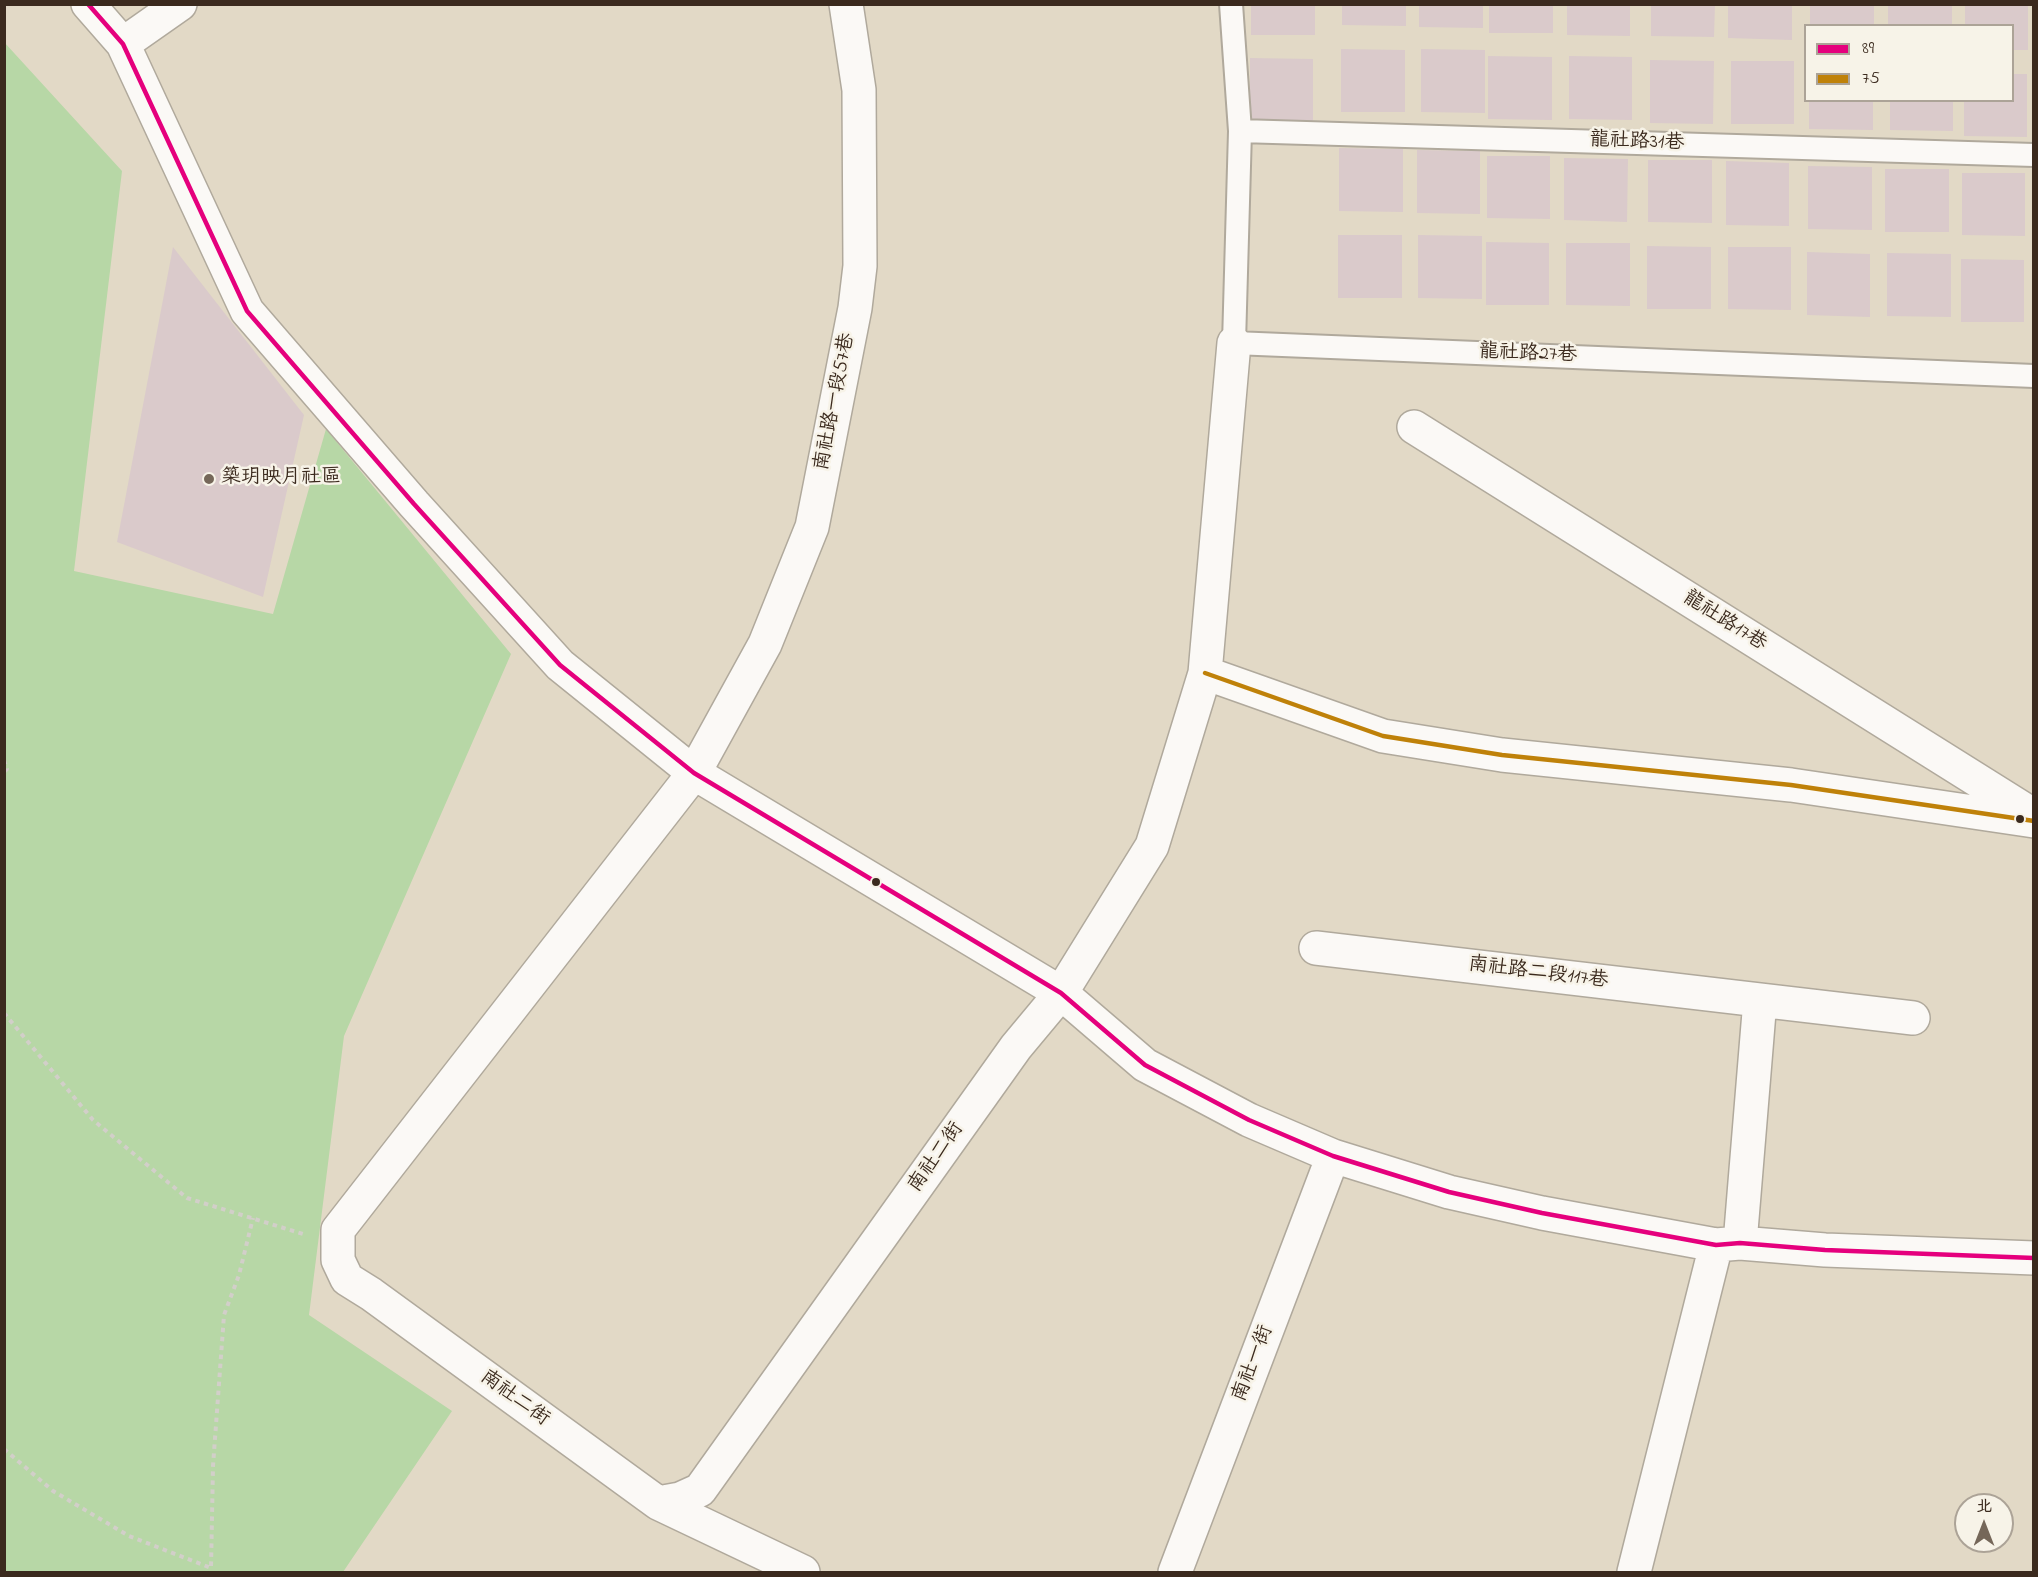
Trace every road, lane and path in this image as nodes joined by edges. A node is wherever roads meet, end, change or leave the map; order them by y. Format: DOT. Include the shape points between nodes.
graph roads {
  1 [pos="88,4"];
  2 [pos="180,4"];
  3 [pos="846,4"];
  4 [pos="1230,4"];
  5 [pos="123,44"];
  6 [pos="1240,131"];
  7 [pos="2034,155"];
  8 [pos="1234,343"];
  9 [pos="2034,376"];
  10 [pos="1414,427"];
  11 [pos="1205,673"];
  12 [pos="4,760"];
  13 [pos="4,772"];
  14 [pos="694,773"];
  15 [pos="2034,816"];
  16 [pos="2034,821"];
  17 [pos="1316,948"];
  18 [pos="1061,993"];
  19 [pos="1760,1000"];
  20 [pos="4,1013"];
  21 [pos="1913,1018"];
  22 [pos="1333,1156"];
  23 [pos="253,1218"];
  24 [pos="1728,1244"];
  25 [pos="338,1245"];
  26 [pos="2034,1258"];
  27 [pos="4,1449"];
  28 [pos="658,1503"];
  29 [pos="803,1572"];
  30 [pos="1175,1572"];
  31 [pos="1634,1572"];
  1 -- 5 [label="street"];
  2 -- 5 [label="street"];
  3 -- 14 [label="street, 南社路一段57巷" via="859,90 860,266 812,527 765,644"];
  4 -- 6 [label="lane"];
  5 -- 14 [label="street" via="247,311 560,665"];
  6 -- 7 [label="lane, 龍社路31巷"];
  6 -- 8 [label="lane"];
  8 -- 9 [label="lane, 龍社路27巷"];
  8 -- 11 [label="street, 南社二街"];
  10 -- 15 [label="street, 龍社路17巷"];
  11 -- 16 [label="street" via="1383,736 1502,755 1791,785"];
  11 -- 18 [label="street, 南社二街" via="1152,846"];
  12 -- 13 [label="path"];
  14 -- 18 [label="street"];
  14 -- 25 [label="street" via="353,1209 338,1230"];
  17 -- 19 [label="street, 南社路二段117巷"];
  18 -- 22 [label="street" via="1145,1065 1248,1120"];
  18 -- 28 [label="street, 南社二街" via="1016,1047 700,1490"];
  19 -- 21 [label="street, 南社路二段117巷"];
  19 -- 24 [label="street"];
  20 -- 23 [label="path" via="93,1120 186,1198"];
  22 -- 24 [label="street" via="1449,1192 1542,1213"];
  22 -- 30 [label="street, 南社一街"];
  23 -- 25 [label="path"];
  23 -- 27 [label="path" via="224,1315 210,1568 129,1536 53,1491"];
  24 -- 26 [label="street"];
  24 -- 31 [label="street"];
  25 -- 28 [label="street, 南社二街" via="338,1260 347,1279"];
  28 -- 29 [label="street"];
}
